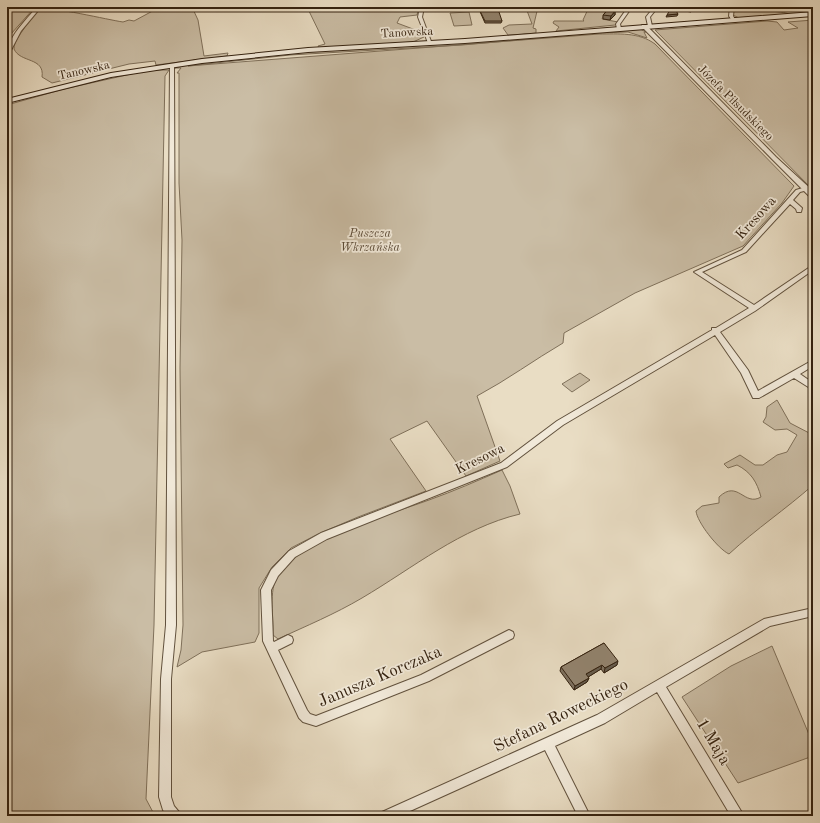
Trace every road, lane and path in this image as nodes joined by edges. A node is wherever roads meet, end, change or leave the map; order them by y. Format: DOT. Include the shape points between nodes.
graph roads {
  1 [pos="39,7"];
  2 [pos="422,7"];
  3 [pos="630,7"];
  4 [pos="656,7"];
  5 [pos="732,7"];
  6 [pos="813,14"];
  7 [pos="734,20"];
  8 [pos="647,26"];
  9 [pos="619,28"];
  10 [pos="430,43"];
  11 [pos="7,54"];
  12 [pos="172,65"];
  13 [pos="7,101"];
  14 [pos="806,189"];
  15 [pos="813,195"];
  16 [pos="789,200"];
  17 [pos="799,211"];
  18 [pos="813,267"];
  19 [pos="754,308"];
  20 [pos="715,330"];
  21 [pos="813,363"];
  22 [pos="794,374"];
  23 [pos="813,387"];
  24 [pos="813,612"];
  25 [pos="508,635"];
  26 [pos="288,640"];
  27 [pos="272,648"];
  28 [pos="659,686"];
  29 [pos="548,744"];
  30 [pos="175,816"];
  31 [pos="386,816"];
  32 [pos="584,816"];
  33 [pos="738,816"];
  1 -- 11 [label="street" via="18,33"];
  2 -- 10 [label="street" via="420,17"];
  3 -- 9 [label="street" via="620,19"];
  4 -- 8 [label="street" via="648,17"];
  5 -- 7 [label="street" via="731,16"];
  6 -- 7 [label="main road, Tanowska"];
  7 -- 8 [label="main road, Tanowska"];
  8 -- 9 [label="main road, Tanowska"];
  8 -- 14 [label="street, Józefa Piłsudskiego"];
  9 -- 10 [label="main road, Tanowska"];
  10 -- 12 [label="main road, Tanowska" via="302,51"];
  12 -- 13 [label="main road, Tanowska" via="106,76"];
  12 -- 30 [label="street" via="170,625 166,679 166,797 168,807"];
  14 -- 15 [label="street, Józefa Piłsudskiego"];
  14 -- 16 [label="street, Kresowa" via="798,191"];
  16 -- 17 [label="street" via="799,208"];
  16 -- 19 [label="street, Kresowa" via="744,251 697,272"];
  18 -- 19 [label="street, Kresowa"];
  19 -- 20 [label="street, Kresowa"];
  20 -- 22 [label="street" via="745,372 756,396"];
  20 -- 27 [label="street, Kresowa" via="560,423 504,465 324,536 292,554 274,573 266,590 268,641"];
  21 -- 22 [label="street"];
  22 -- 23 [label="street"];
  24 -- 28 [label="street, Stefana Roweckiego" via="768,622"];
  25 -- 27 [label="street, Janusza Korczaka" via="426,678 316,721 303,714"];
  26 -- 27 [label="street"];
  28 -- 29 [label="street, Stefana Roweckiego" via="602,719"];
  28 -- 33 [label="street, 1 Maja"];
  29 -- 31 [label="street, Stefana Roweckiego"];
  29 -- 32 [label="street"];
}
